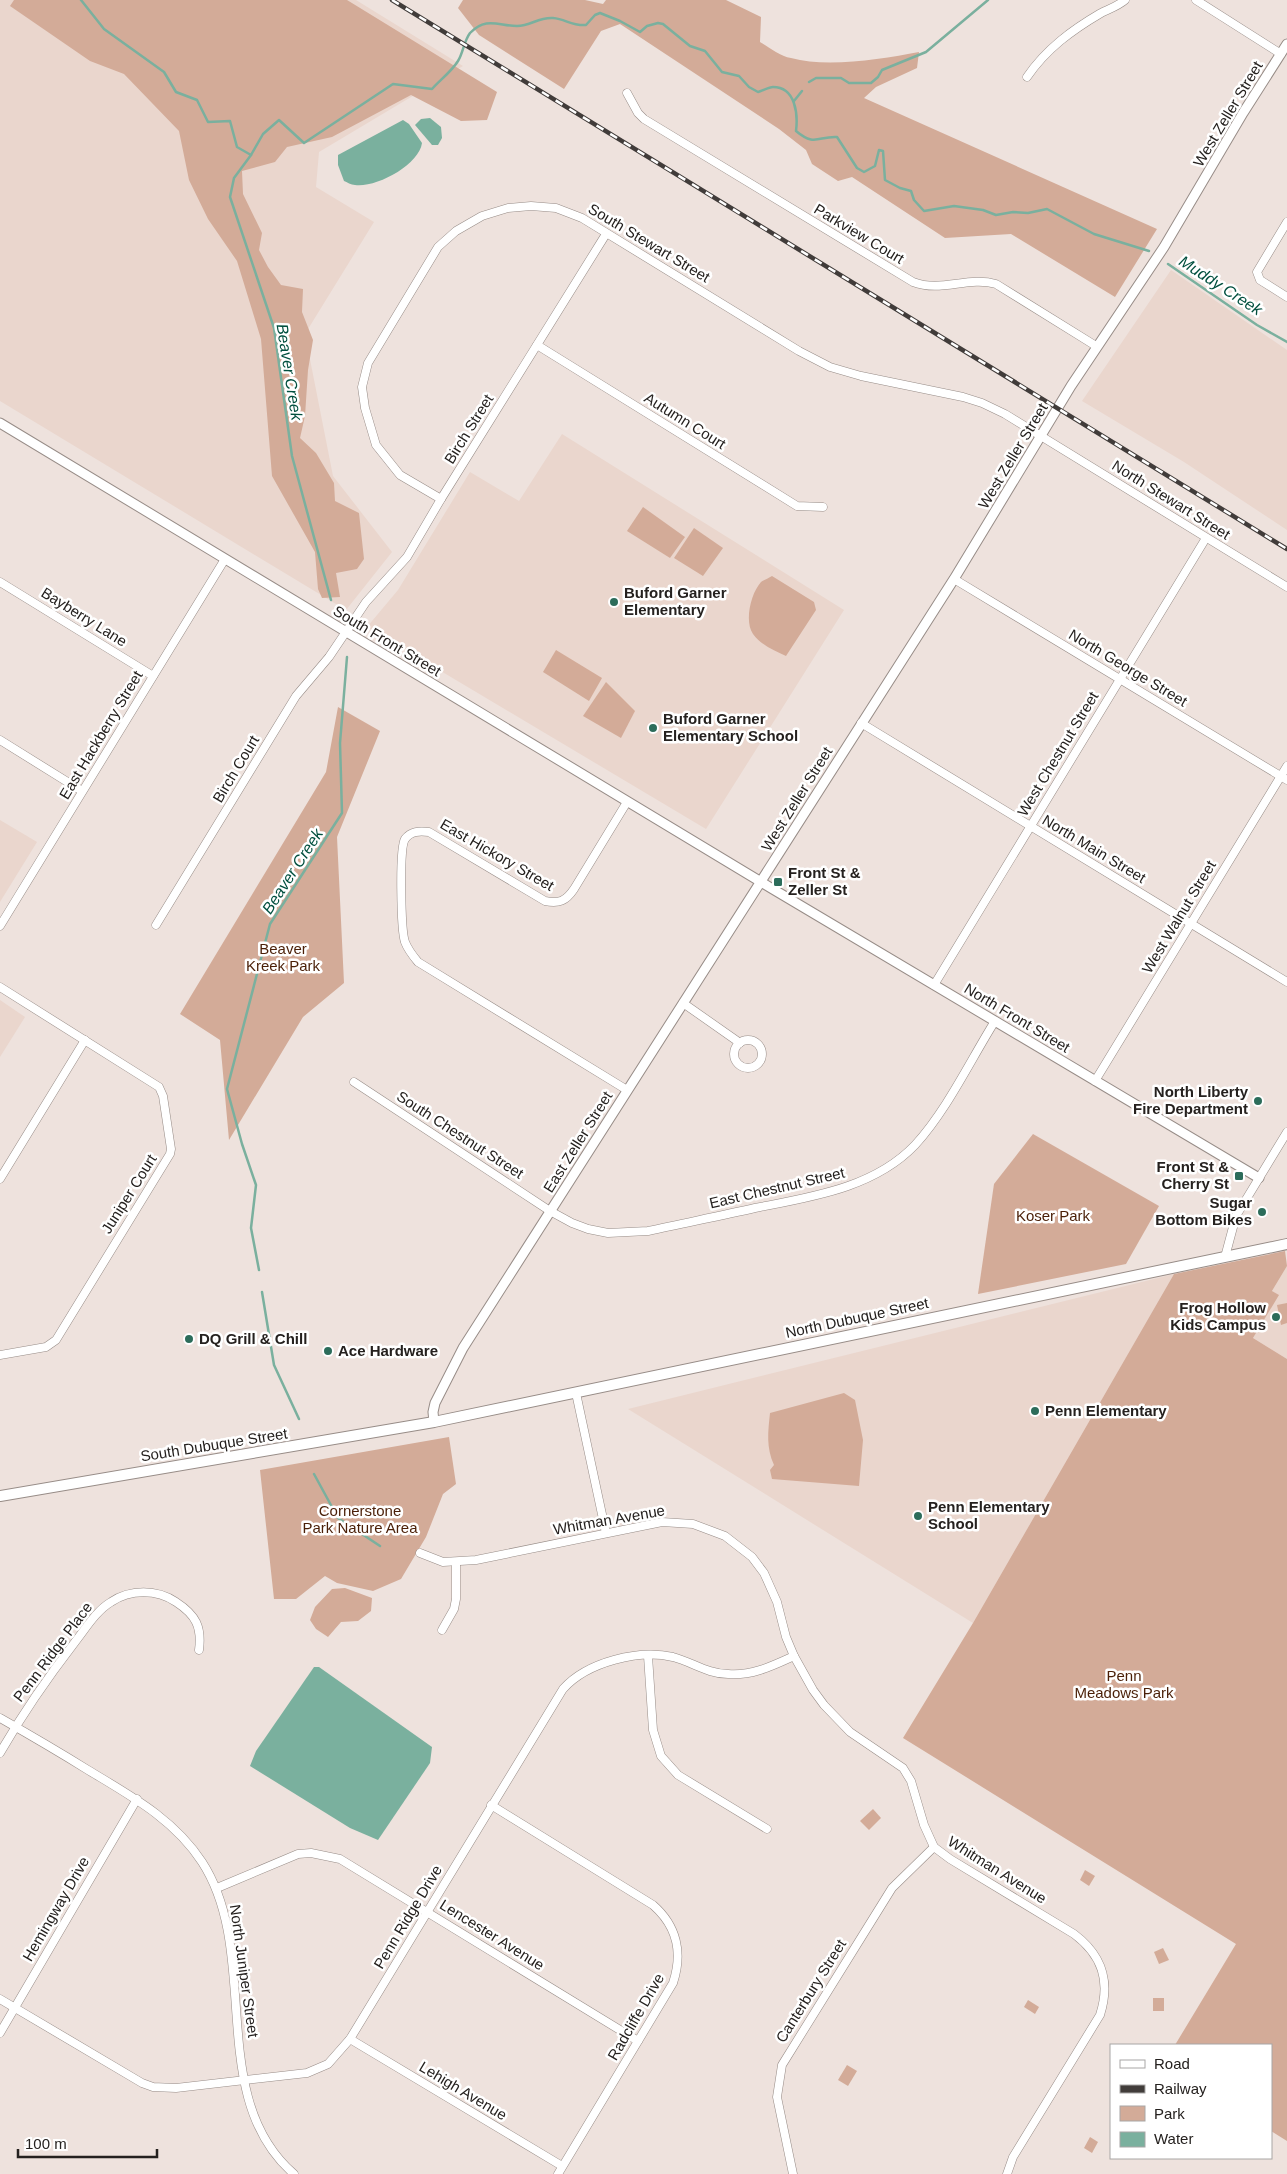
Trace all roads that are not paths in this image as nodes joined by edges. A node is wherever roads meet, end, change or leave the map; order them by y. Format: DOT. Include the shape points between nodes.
graph roads {
  1 [pos="1125,0"];
  2 [pos="1196,0"];
  3 [pos="1287,44"];
  4 [pos="1281,54"];
  5 [pos="1027,77"];
  6 [pos="627,93"];
  7 [pos="1287,222"];
  8 [pos="606,234"];
  9 [pos="1287,297"];
  10 [pos="537,345"];
  11 [pos="1096,346"];
  12 [pos="0,423"];
  13 [pos="1041,436"];
  14 [pos="441,499"];
  15 [pos="823,507"];
  16 [pos="1206,538"];
  17 [pos="224,558"];
  18 [pos="954,579"];
  19 [pos="0,582"];
  20 [pos="1287,587"];
  21 [pos="346,633"];
  22 [pos="153,676"];
  23 [pos="1120,679"];
  24 [pos="861,723"];
  25 [pos="0,740"];
  26 [pos="1287,766"];
  27 [pos="1284,778"];
  28 [pos="82,791"];
  29 [pos="627,802"];
  30 [pos="1030,827"];
  31 [pos="761,882"];
  32 [pos="156,925"];
  33 [pos="1190,925"];
  34 [pos="0,926"];
  35 [pos="1287,982"];
  36 [pos="934,985"];
  37 [pos="0,988"];
  38 [pos="683,1003"];
  39 [pos="995,1021"];
  40 [pos="85,1040"];
  41 [pos="740,1043"];
  42 [pos="1095,1081"];
  43 [pos="354,1082"];
  44 [pos="627,1090"];
  45 [pos="1287,1132"];
  46 [pos="1259,1178"];
  47 [pos="0,1180"];
  48 [pos="550,1212"];
  49 [pos="1287,1244"];
  50 [pos="1226,1258"];
  51 [pos="0,1355"];
  52 [pos="576,1393"];
  53 [pos="434,1422"];
  54 [pos="0,1496"];
  55 [pos="606,1533"];
  56 [pos="420,1554"];
  57 [pos="456,1562"];
  58 [pos="442,1630"];
  59 [pos="199,1650"];
  60 [pos="648,1656"];
  61 [pos="794,1656"];
  62 [pos="0,1718"];
  63 [pos="15,1726"];
  64 [pos="0,1753"];
  65 [pos="137,1799"];
  66 [pos="491,1806"];
  67 [pos="767,1829"];
  68 [pos="934,1847"];
  69 [pos="217,1888"];
  70 [pos="428,1912"];
  71 [pos="0,1999"];
  72 [pos="14,2008"];
  73 [pos="0,2033"];
  74 [pos="350,2039"];
  75 [pos="638,2041"];
  76 [pos="244,2080"];
  77 [pos="562,2166"];
  78 [pos="294,2174"];
  79 [pos="558,2174"];
  80 [pos="792,2174"];
  81 [pos="1007,2174"];
  1 -- 5 [label="street" via="1058,43 1039,59"];
  2 -- 4 [label="street"];
  3 -- 4 [label="street, West Zeller Street"];
  4 -- 11 [label="street, West Zeller Street" via="1164,247"];
  6 -- 11 [label="street, Parkview Court" via="644,119 913,282 927,287 982,282 996,284"];
  7 -- 9 [label="street" via="1260,265 1258,275 1260,280"];
  8 -- 10 [label="street, Birch Street"];
  8 -- 13 [label="street, South Stewart Street" via="830,367 963,396 1005,414"];
  8 -- 14 [label="street, South Stewart Street" via="582,218 556,208 531,206 508,208 473,221 438,247 368,363 362,387 376,445 400,475"];
  10 -- 14 [label="street, Birch Street"];
  10 -- 15 [label="street, Autumn Court" via="797,506"];
  11 -- 13 [label="street, West Zeller Street"];
  12 -- 17 [label="street, South Front Street"];
  13 -- 16 [label="street, North Stewart Street"];
  13 -- 18 [label="street, West Zeller Street"];
  14 -- 21 [label="street, Birch Street" via="407,557 366,602"];
  16 -- 20 [label="street, North Stewart Street"];
  16 -- 23 [label="street, West Chestnut Street"];
  17 -- 21 [label="street, South Front Street"];
  17 -- 22 [label="street, East Hackberry Street"];
  18 -- 23 [label="street, North George Street"];
  18 -- 24 [label="street, West Zeller Street"];
  19 -- 22 [label="street, Bayberry Lane"];
  21 -- 29 [label="street, South Front Street"];
  21 -- 32 [label="street, Birch Court" via="296,696"];
  22 -- 28 [label="street, East Hackberry Street"];
  23 -- 27 [label="street, North George Street"];
  23 -- 30 [label="street, West Chestnut Street"];
  24 -- 30 [label="street, North Main Street"];
  24 -- 31 [label="street, West Zeller Street"];
  25 -- 28 [label="street"];
  26 -- 27 [label="street, West Walnut Street"];
  27 -- 33 [label="street, West Walnut Street"];
  28 -- 34 [label="street, East Hackberry Street"];
  29 -- 31 [label="street, South Front Street"];
  29 -- 44 [label="street, East Hickory Street" via="574,889 562,902 545,901 429,832 411,833 405,838 401,852 403,933 418,962"];
  30 -- 33 [label="street, North Main Street"];
  30 -- 36 [label="street, West Chestnut Street"];
  31 -- 36 [label="street, North Front Street"];
  31 -- 38 [label="street, East Zeller Street"];
  33 -- 35 [label="street, North Main Street"];
  33 -- 42 [label="street, West Walnut Street"];
  36 -- 39 [label="street, North Front Street"];
  37 -- 40 [label="street, Juniper Court"];
  38 -- 41 [label="street"];
  38 -- 44 [label="street, East Zeller Street"];
  39 -- 42 [label="street, North Front Street"];
  39 -- 48 [label="street, East Chestnut Street" via="938,1114 915,1145 897,1161 854,1185 782,1203 622,1234 588,1229"];
  40 -- 47 [label="street"];
  40 -- 51 [label="street, Juniper Court" via="159,1087 170,1154 51,1345"];
  42 -- 46 [label="street, North Front Street"];
  43 -- 48 [label="street, South Chestnut Street"];
  44 -- 48 [label="street, East Zeller Street"];
  45 -- 46 [label="street"];
  46 -- 50 [label="street" via="1236,1216"];
  48 -- 53 [label="street, East Zeller Street" via="463,1348 435,1402"];
  49 -- 50 [label="main road, North Dubuque Street"];
  50 -- 52 [label="main road, North Dubuque Street"];
  52 -- 53 [label="main road, North Dubuque Street"];
  52 -- 55 [label="street"];
  53 -- 54 [label="main road, South Dubuque Street"];
  55 -- 57 [label="street, Whitman Avenue"];
  55 -- 61 [label="street, Whitman Avenue" via="662,1522 679,1522 725,1536 752,1558 764,1573"];
  56 -- 57 [label="street, Whitman Avenue"];
  57 -- 58 [label="street" via="454,1609"];
  59 -- 63 [label="street, Penn Ridge Place" via="201,1632 186,1608 160,1594 144,1592 111,1601 97,1614 36,1692"];
  60 -- 61 [label="street, Penn Ridge Drive" via="674,1657 704,1670 729,1675 756,1672"];
  60 -- 66 [label="street, Penn Ridge Drive" via="603,1663 569,1682"];
  60 -- 67 [label="street" via="653,1730 661,1756 678,1775"];
  61 -- 68 [label="street, Whitman Avenue" via="813,1690 837,1720 903,1768 911,1781"];
  62 -- 63 [label="street, North Juniper Street"];
  63 -- 64 [label="street, Penn Ridge Place"];
  63 -- 65 [label="street, North Juniper Street"];
  65 -- 69 [label="street, North Juniper Street" via="178,1831 202,1861"];
  65 -- 72 [label="street, Hemingway Drive"];
  66 -- 70 [label="street, Penn Ridge Drive"];
  66 -- 75 [label="street, Radcliffe Drive" via="653,1905 669,1923 678,1947 677,1970 668,1992"];
  68 -- 80 [label="street, Canterbury Street" via="892,1888 782,2065 777,2097"];
  68 -- 81 [label="street, Whitman Avenue" via="1080,1939 1101,1966 1105,1988 1100,2015 1013,2157"];
  69 -- 70 [label="street, Lencester Avenue" via="298,1854 324,1854 340,1859"];
  69 -- 76 [label="street, North Juniper Street" via="228,1931"];
  70 -- 74 [label="street, Penn Ridge Drive"];
  70 -- 75 [label="street, Lencester Avenue"];
  71 -- 72 [label="street, Penn Ridge Drive"];
  72 -- 73 [label="street, Hemingway Drive"];
  72 -- 76 [label="street, Penn Ridge Drive" via="153,2087 176,2088"];
  74 -- 76 [label="street, Penn Ridge Drive" via="328,2064 308,2073"];
  74 -- 77 [label="street, Lehigh Avenue"];
  75 -- 77 [label="street, Radcliffe Drive"];
  76 -- 78 [label="street, North Juniper Street" via="252,2112 263,2136 276,2156"];
  77 -- 79 [label="street, Radcliffe Drive"];
}
